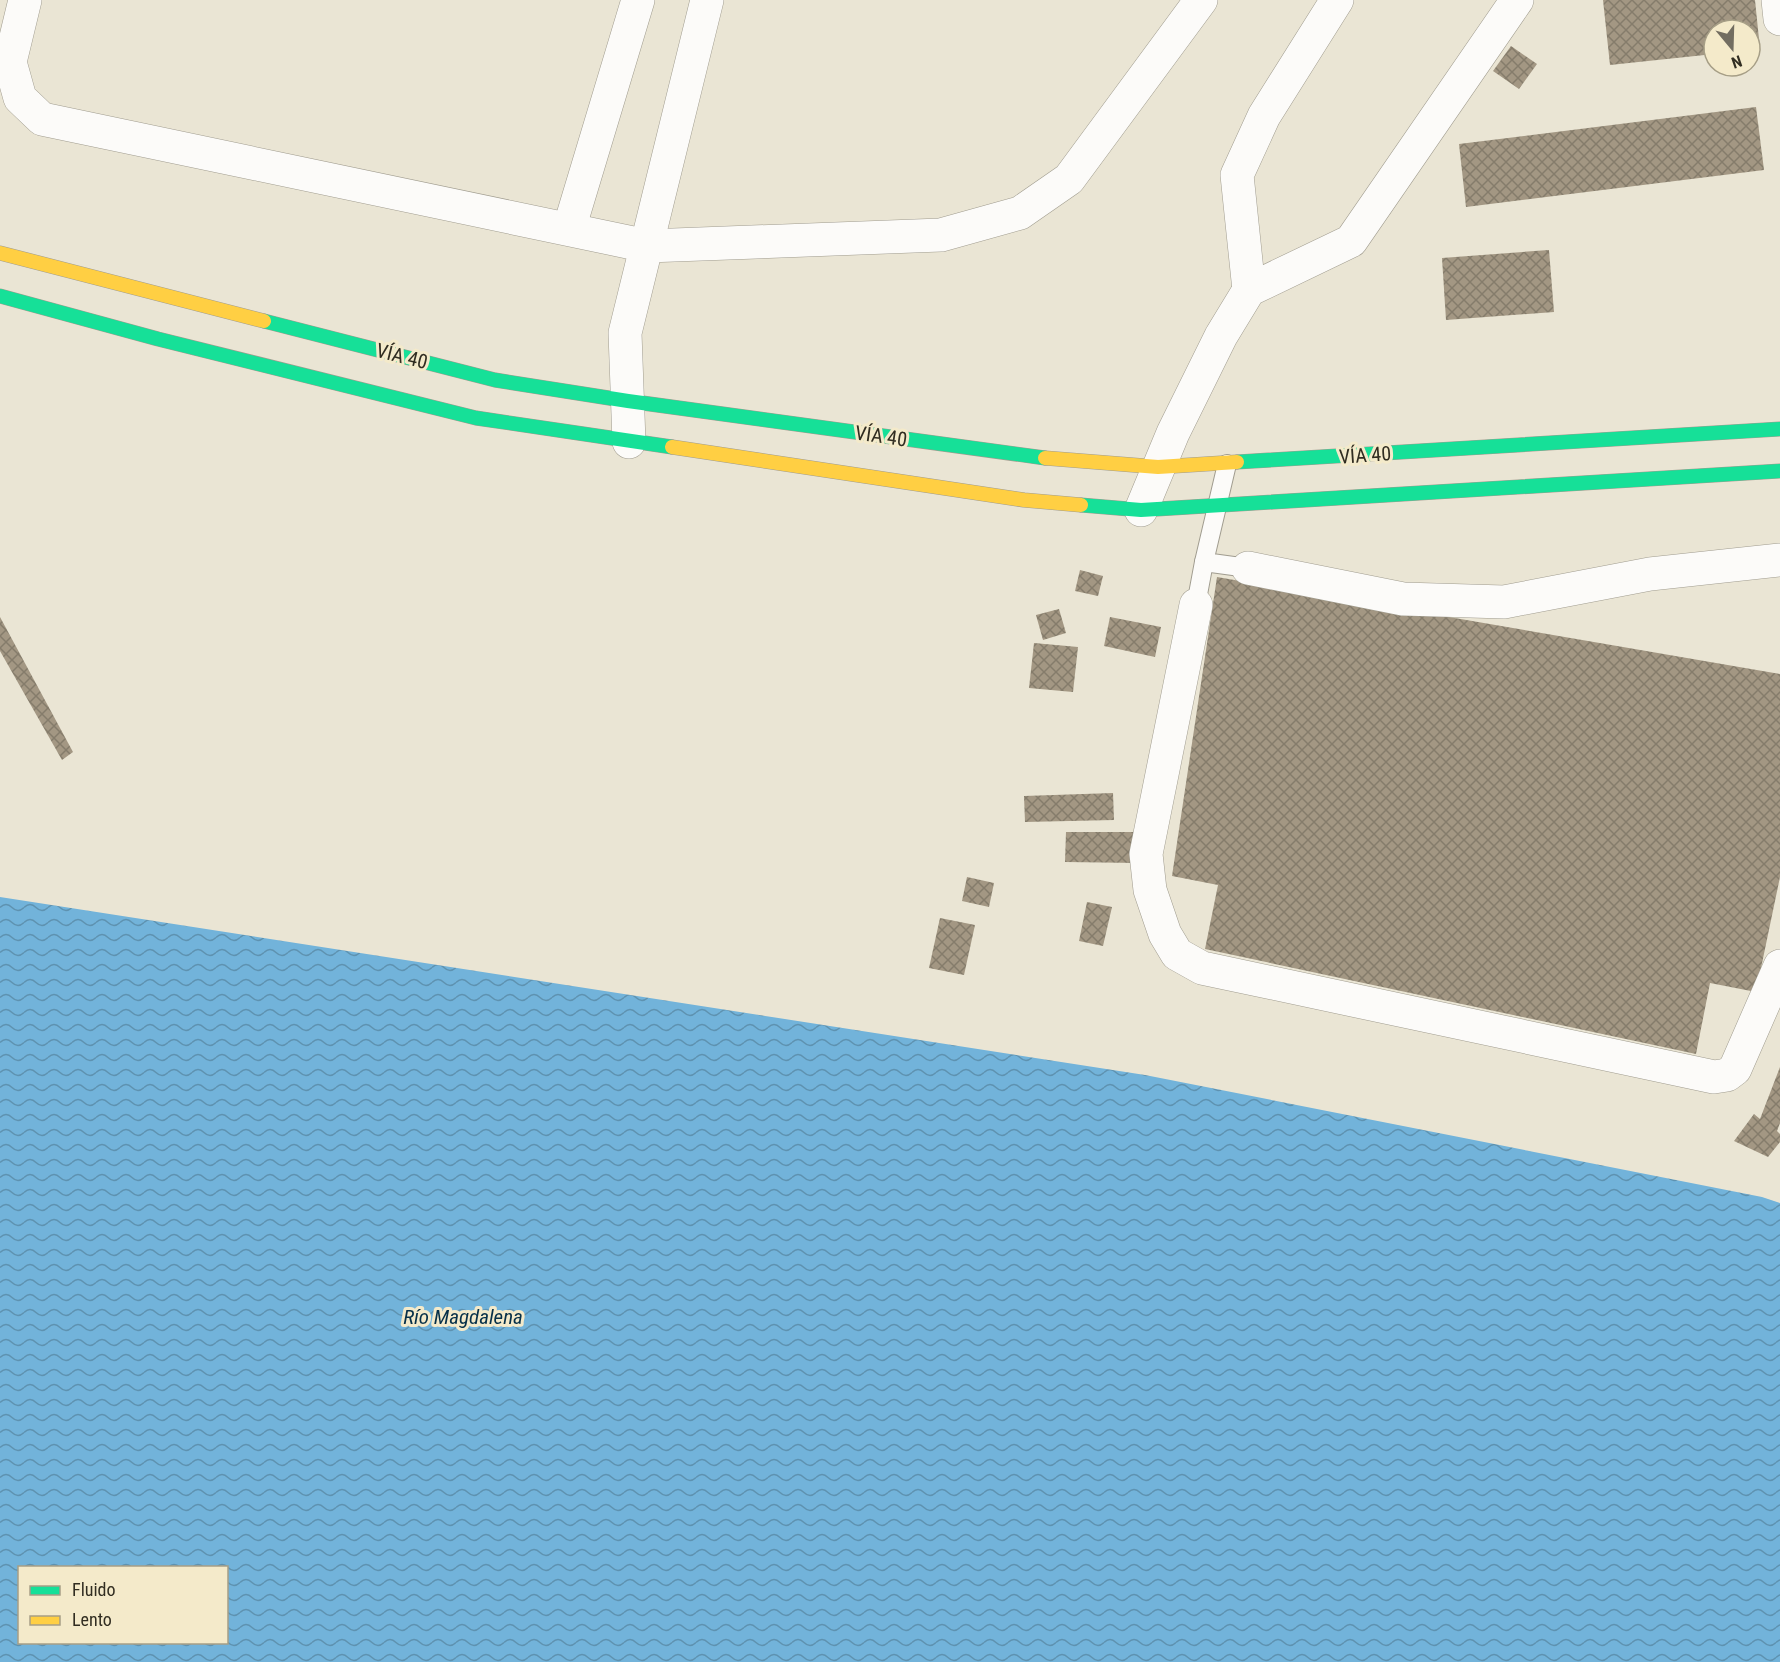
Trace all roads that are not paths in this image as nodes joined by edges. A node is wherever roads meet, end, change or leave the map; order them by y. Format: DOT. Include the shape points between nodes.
graph roads {
  1 [pos="25,0"];
  2 [pos="638,0"];
  3 [pos="706,0"];
  4 [pos="1202,0"];
  5 [pos="1337,0"];
  6 [pos="1517,0"];
  7 [pos="1778,0"];
  8 [pos="1780,19"];
  9 [pos="569,229"];
  10 [pos="647,246"];
  11 [pos="0,253"];
  12 [pos="1249,290"];
  13 [pos="0,296"];
  14 [pos="628,401"];
  15 [pos="1780,429"];
  16 [pos="629,442"];
  17 [pos="1227,464"];
  18 [pos="1158,467"];
  19 [pos="1780,471"];
  20 [pos="1217,506"];
  21 [pos="1141,510"];
  22 [pos="1780,560"];
  23 [pos="1204,562"];
  24 [pos="1248,568"];
  25 [pos="1196,605"];
  26 [pos="1780,966"];
  1 -- 9 [label="street" via="10,62 20,98 42,119"];
  2 -- 9 [label="street"];
  3 -- 10 [label="street"];
  4 -- 10 [label="street" via="1070,179 1020,213 941,235"];
  5 -- 12 [label="street" via="1264,116 1237,175"];
  6 -- 12 [label="street" via="1351,240"];
  7 -- 8 [label="street"];
  9 -- 10 [label="street"];
  10 -- 14 [label="street" via="625,333"];
  11 -- 14 [label="highway, VÍA 40" via="495,380"];
  12 -- 18 [label="street" via="1221,336"];
  13 -- 16 [label="highway" via="476,418"];
  14 -- 16 [label="street"];
  14 -- 18 [label="highway, VÍA 40" via="1031,457"];
  15 -- 17 [label="highway, VÍA 40"];
  16 -- 21 [label="highway" via="1024,500"];
  17 -- 18 [label="highway, VÍA 40"];
  17 -- 20 [label="lane"];
  18 -- 21 [label="street"];
  19 -- 20 [label="highway"];
  20 -- 21 [label="highway"];
  20 -- 23 [label="lane"];
  22 -- 24 [label="street" via="1650,574 1504,603 1403,599"];
  23 -- 24 [label="lane"];
  23 -- 25 [label="lane"];
  25 -- 26 [label="street" via="1146,854 1150,890 1165,934 1178,954 1202,968 1714,1077 1735,1069"];
}
